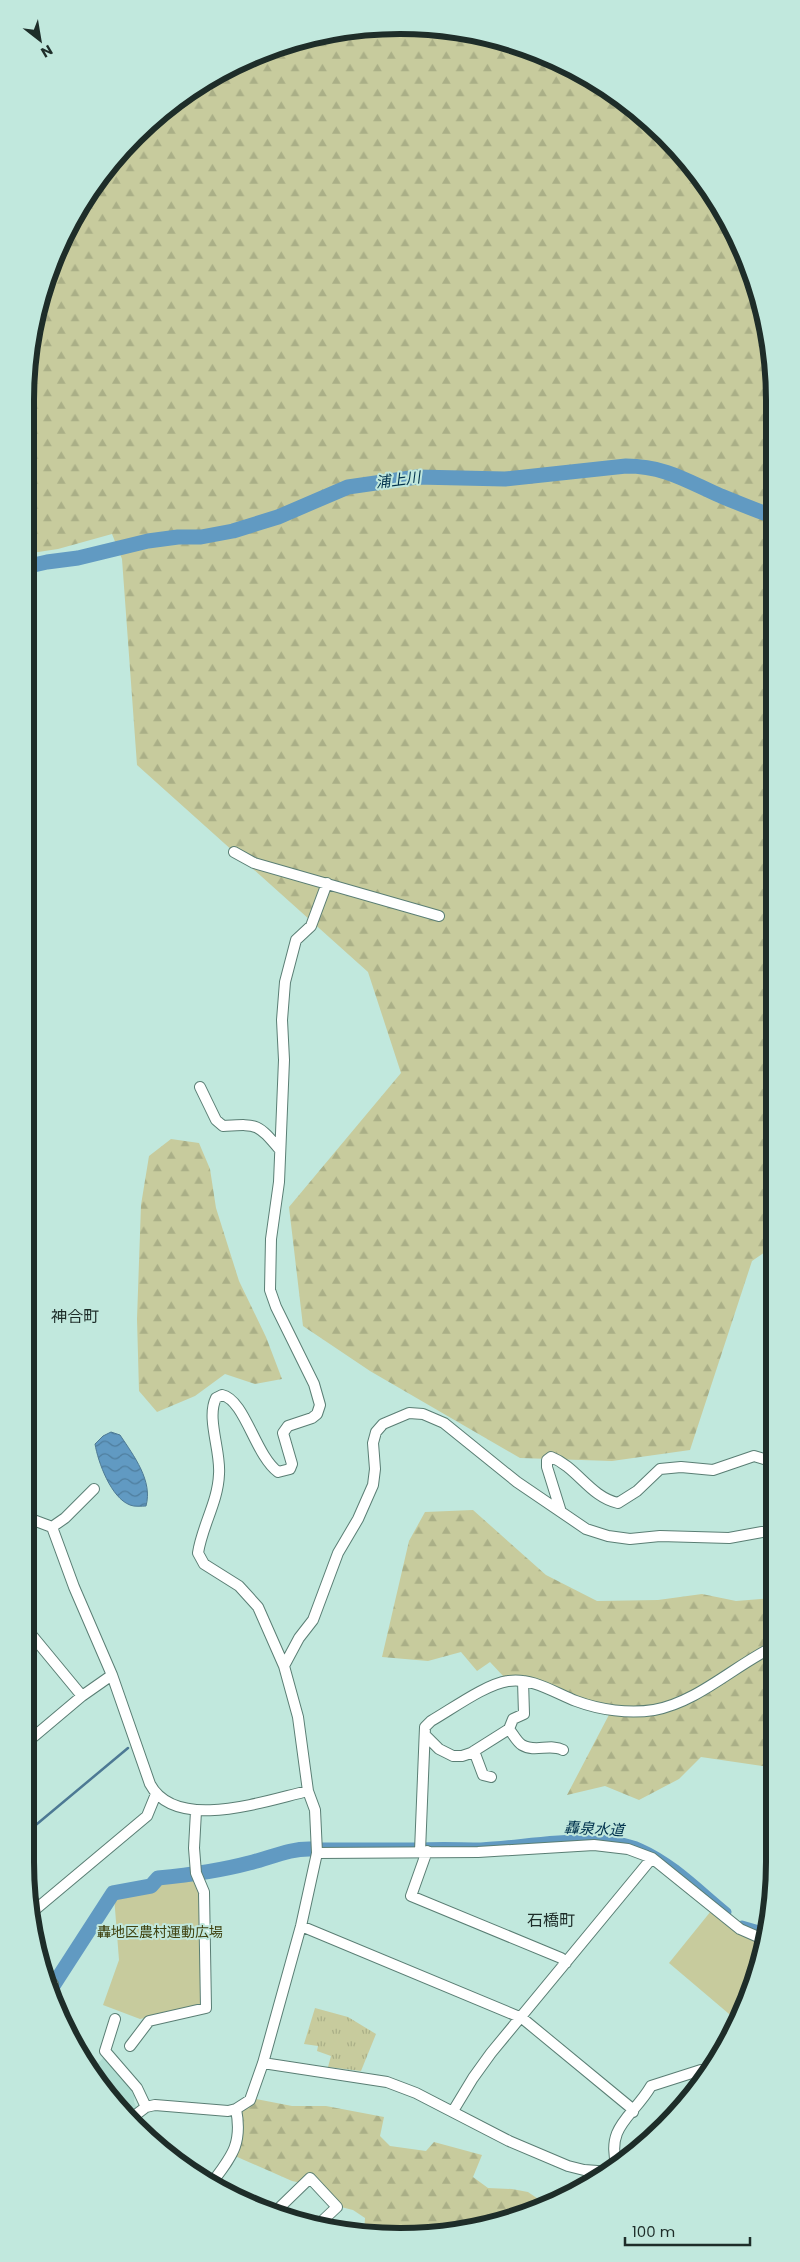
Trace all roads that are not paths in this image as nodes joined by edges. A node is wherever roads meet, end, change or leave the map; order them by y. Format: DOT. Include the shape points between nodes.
graph roads {
  1 [pos="234,852"];
  2 [pos="327,883"];
  3 [pos="439,916"];
  4 [pos="200,1087"];
  5 [pos="280,1150"];
  6 [pos="766,1460"];
  7 [pos="94,1489"];
  8 [pos="561,1512"];
  9 [pos="34,1520"];
  10 [pos="52,1527"];
  11 [pos="766,1532"];
  12 [pos="34,1638"];
  13 [pos="766,1651"];
  14 [pos="284,1666"];
  15 [pos="112,1675"];
  16 [pos="523,1681"];
  17 [pos="82,1696"];
  18 [pos="509,1729"];
  19 [pos="424,1735"];
  20 [pos="34,1736"];
  21 [pos="563,1750"];
  22 [pos="474,1751"];
  23 [pos="491,1777"];
  24 [pos="308,1791"];
  25 [pos="156,1794"];
  26 [pos="196,1811"];
  27 [pos="423,1851"];
  28 [pos="317,1853"];
  29 [pos="652,1858"];
  30 [pos="37,1908"];
  31 [pos="301,1926"];
  32 [pos="758,1937"];
  33 [pos="566,1963"];
  34 [pos="522,2018"];
  35 [pos="115,2019"];
  36 [pos="130,2046"];
  37 [pos="263,2063"];
  38 [pos="701,2070"];
  39 [pos="146,2108"];
  40 [pos="236,2109"];
  41 [pos="454,2111"];
  42 [pos="633,2112"];
  43 [pos="136,2115"];
  44 [pos="615,2159"];
  45 [pos="596,2171"];
  46 [pos="216,2178"];
  47 [pos="279,2208"];
  48 [pos="323,2220"];
  1 -- 2 [label="street" via="254,863"];
  2 -- 3 [label="street"];
  2 -- 5 [label="street" via="311,926 296,940 286,976"];
  4 -- 5 [label="street" via="216,1120 223,1126 251,1124 261,1128"];
  5 -- 14 [label="street" via="270,1290 314,1384 320,1405 312,1418 284,1430 292,1464 290,1469 278,1472 254,1440 237,1404 228,1396 216,1398 212,1413 218,1449 218,1487 198,1553 204,1564 240,1586 258,1607"];
  6 -- 8 [label="street" via="754,1456 713,1470 660,1469 637,1491 618,1503 607,1501 561,1461 551,1457 547,1460 547,1467"];
  7 -- 10 [label="street"];
  8 -- 11 [label="street" via="586,1529 630,1539 660,1536 712,1538"];
  8 -- 14 [label="street" via="517,1482 444,1423 423,1414 409,1413 382,1424 373,1443 373,1485 338,1554 313,1620"];
  9 -- 10 [label="street"];
  10 -- 15 [label="street"];
  12 -- 17 [label="street"];
  13 -- 16 [label="street" via="676,1704 656,1710 633,1712 598,1708"];
  14 -- 24 [label="street" via="298,1717"];
  15 -- 17 [label="street"];
  15 -- 25 [label="street"];
  16 -- 18 [label="street" via="524,1714 512,1719"];
  16 -- 19 [label="street" via="497,1683 431,1721 425,1727"];
  17 -- 20 [label="street"];
  18 -- 21 [label="street" via="521,1745"];
  18 -- 22 [label="street"];
  19 -- 22 [label="street" via="439,1749 453,1756"];
  19 -- 27 [label="street"];
  22 -- 23 [label="street" via="483,1775"];
  24 -- 26 [label="street" via="225,1809"];
  24 -- 28 [label="street" via="315,1810"];
  25 -- 26 [label="street" via="168,1803"];
  25 -- 30 [label="street" via="147,1816"];
  26 -- 36 [label="street" via="196,1872 204,1892 206,2008 149,2021"];
  27 -- 28 [label="street"];
  27 -- 29 [label="street" via="478,1852 594,1845 628,1849"];
  27 -- 33 [label="street" via="411,1896 561,1958"];
  28 -- 31 [label="street"];
  29 -- 32 [label="street" via="740,1929"];
  29 -- 33 [label="street"];
  31 -- 34 [label="street"];
  31 -- 37 [label="street"];
  33 -- 34 [label="street"];
  34 -- 41 [label="street" via="472,2078"];
  34 -- 42 [label="street"];
  35 -- 39 [label="street" via="105,2051 138,2088"];
  37 -- 40 [label="street" via="250,2100"];
  37 -- 41 [label="street" via="387,2082"];
  38 -- 42 [label="street" via="651,2086"];
  39 -- 40 [label="street" via="162,2104 228,2111"];
  39 -- 43 [label="street"];
  40 -- 46 [label="street" via="239,2140"];
  41 -- 45 [label="street" via="509,2141 568,2166"];
  42 -- 44 [label="street" via="619,2126 614,2140"];
  47 -- 48 [label="street" via="310,2178 337,2207"];
}
